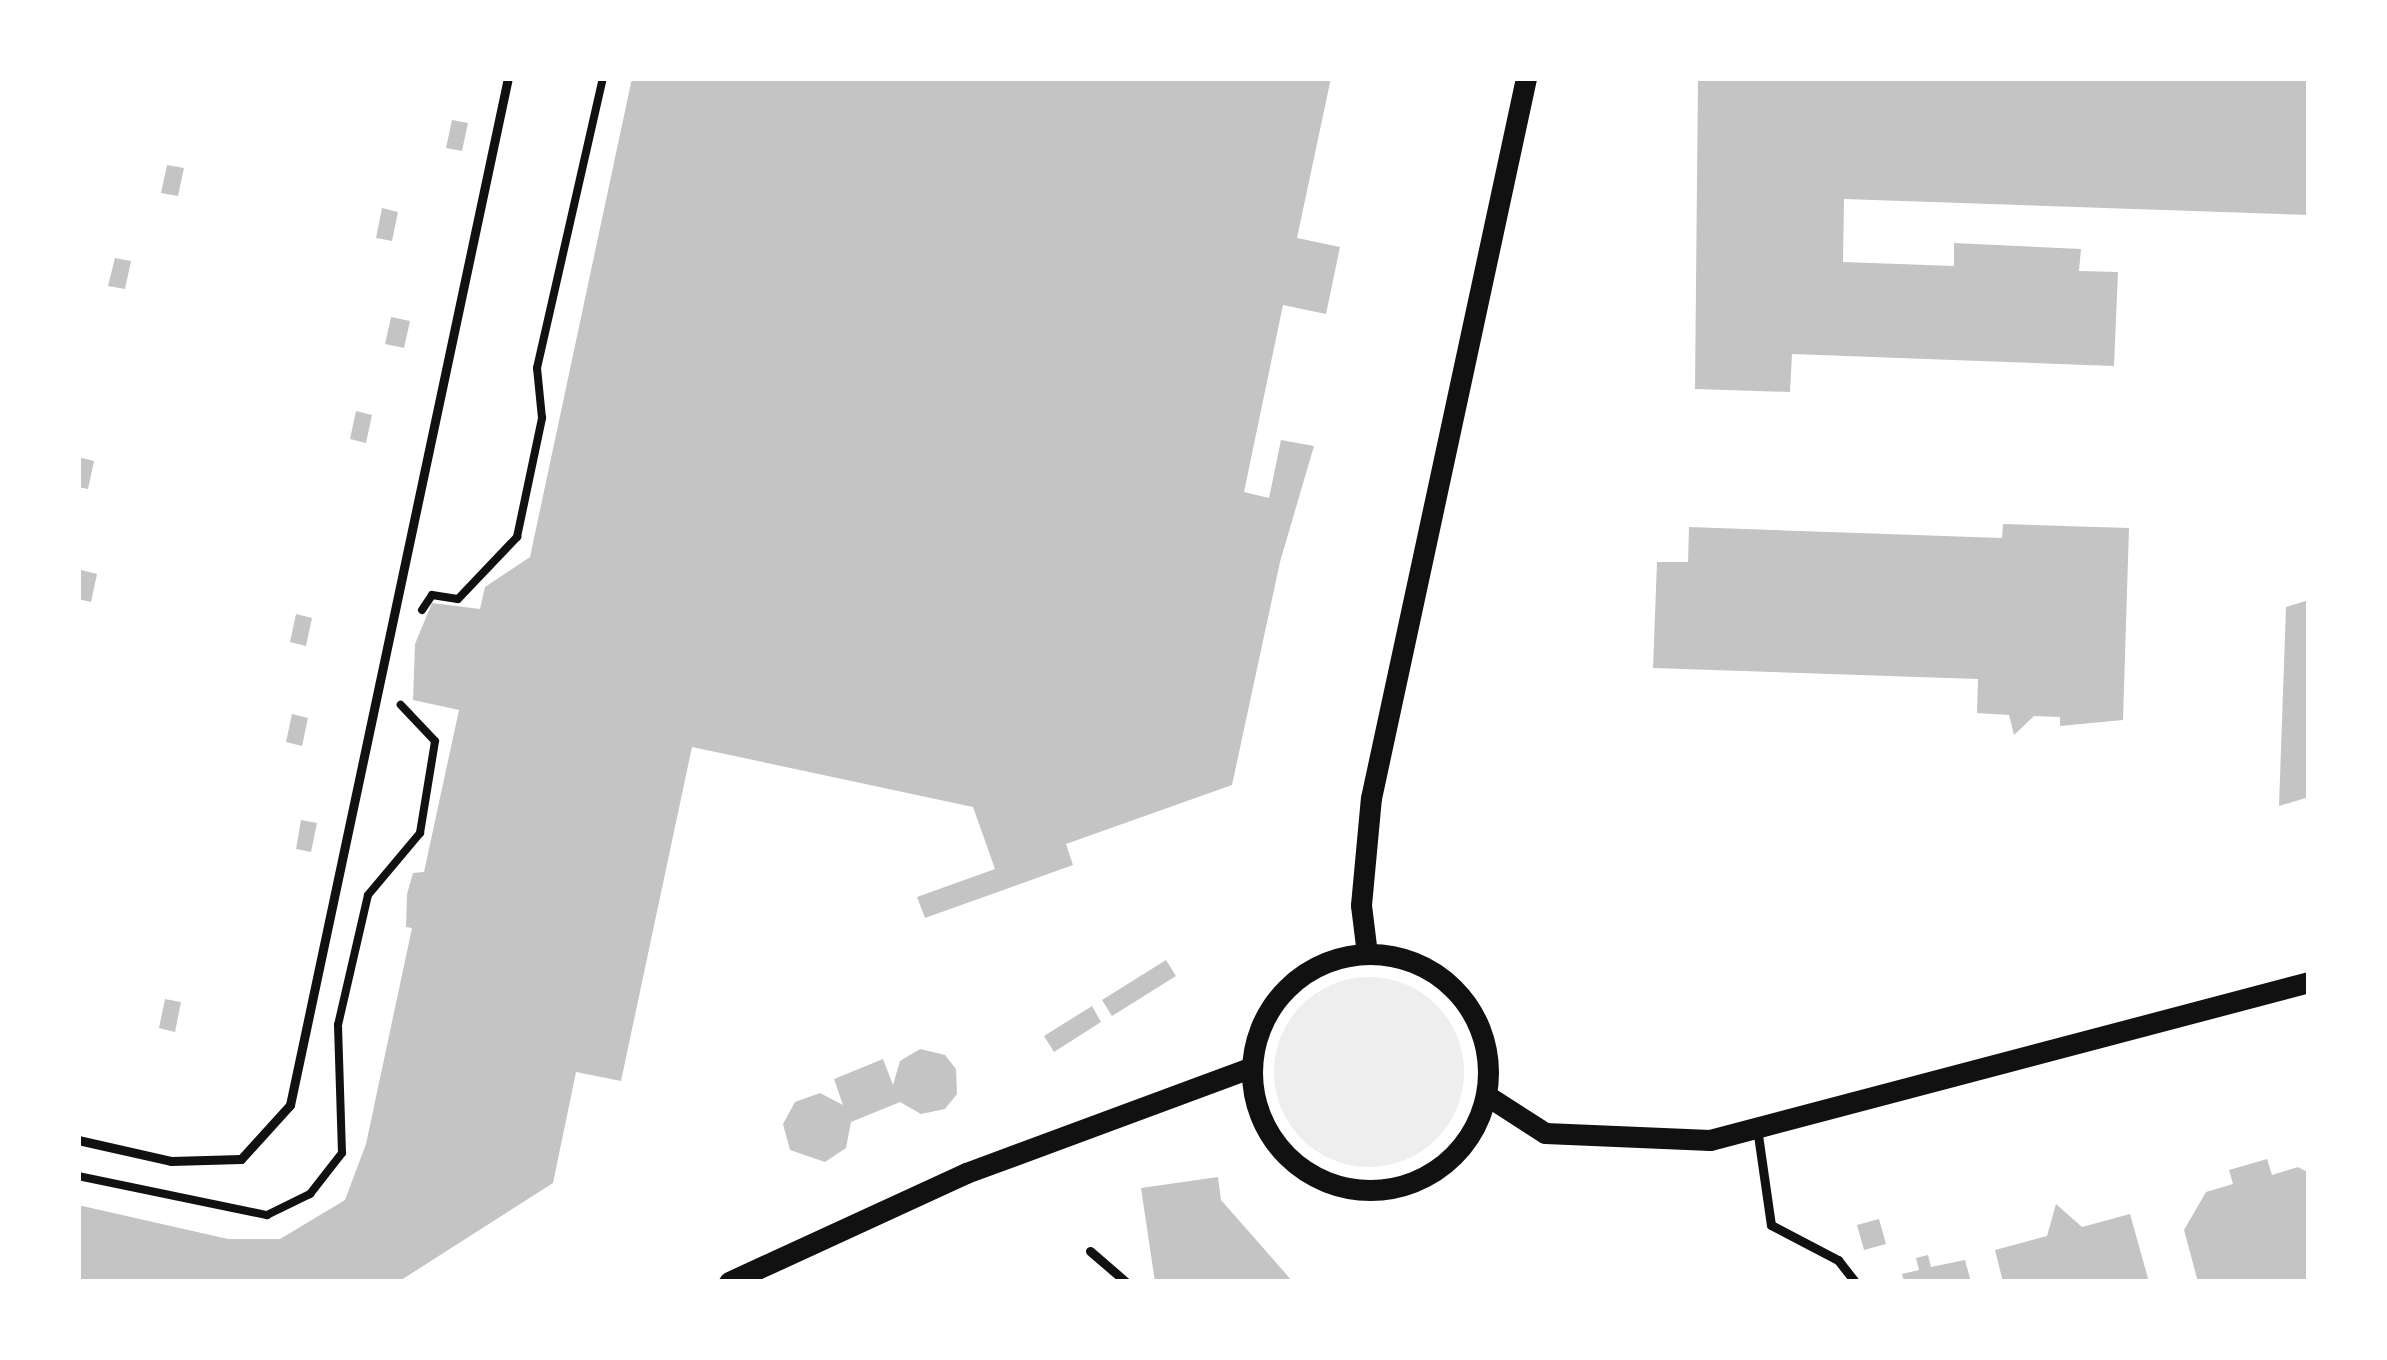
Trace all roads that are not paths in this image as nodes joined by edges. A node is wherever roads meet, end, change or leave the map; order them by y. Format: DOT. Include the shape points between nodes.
graph roads {
  1 [pos="508,78"];
  2 [pos="1526,78"];
  3 [pos="1367,954"];
  4 [pos="2309,982"];
  5 [pos="1252,1067"];
  6 [pos="1486,1095"];
  7 [pos="1757,1128"];
  8 [pos="78,1140"];
  9 [pos="1090,1251"];
  10 [pos="729,1282"];
  11 [pos="1126,1282"];
  12 [pos="1855,1282"];
  1 -- 8 [label="lane" via="290,1105 242,1159 171,1161"];
  2 -- 3 [label="street" via="1371,797 1361,905"];
  3 -- 5 [label="street" via="1317,968 1276,1001"];
  3 -- 6 [label="street" via="1418,965 1461,996 1484,1043"];
  4 -- 7 [label="street"];
  5 -- 6 [label="street" via="1273,1141 1301,1169 1336,1187 1375,1192 1414,1183 1447,1162 1472,1132"];
  5 -- 10 [label="street" via="966,1173"];
  6 -- 7 [label="street" via="1545,1133 1710,1140"];
  7 -- 12 [label="lane" via="1771,1226 1838,1260"];
  9 -- 11 [label="lane"];
}
